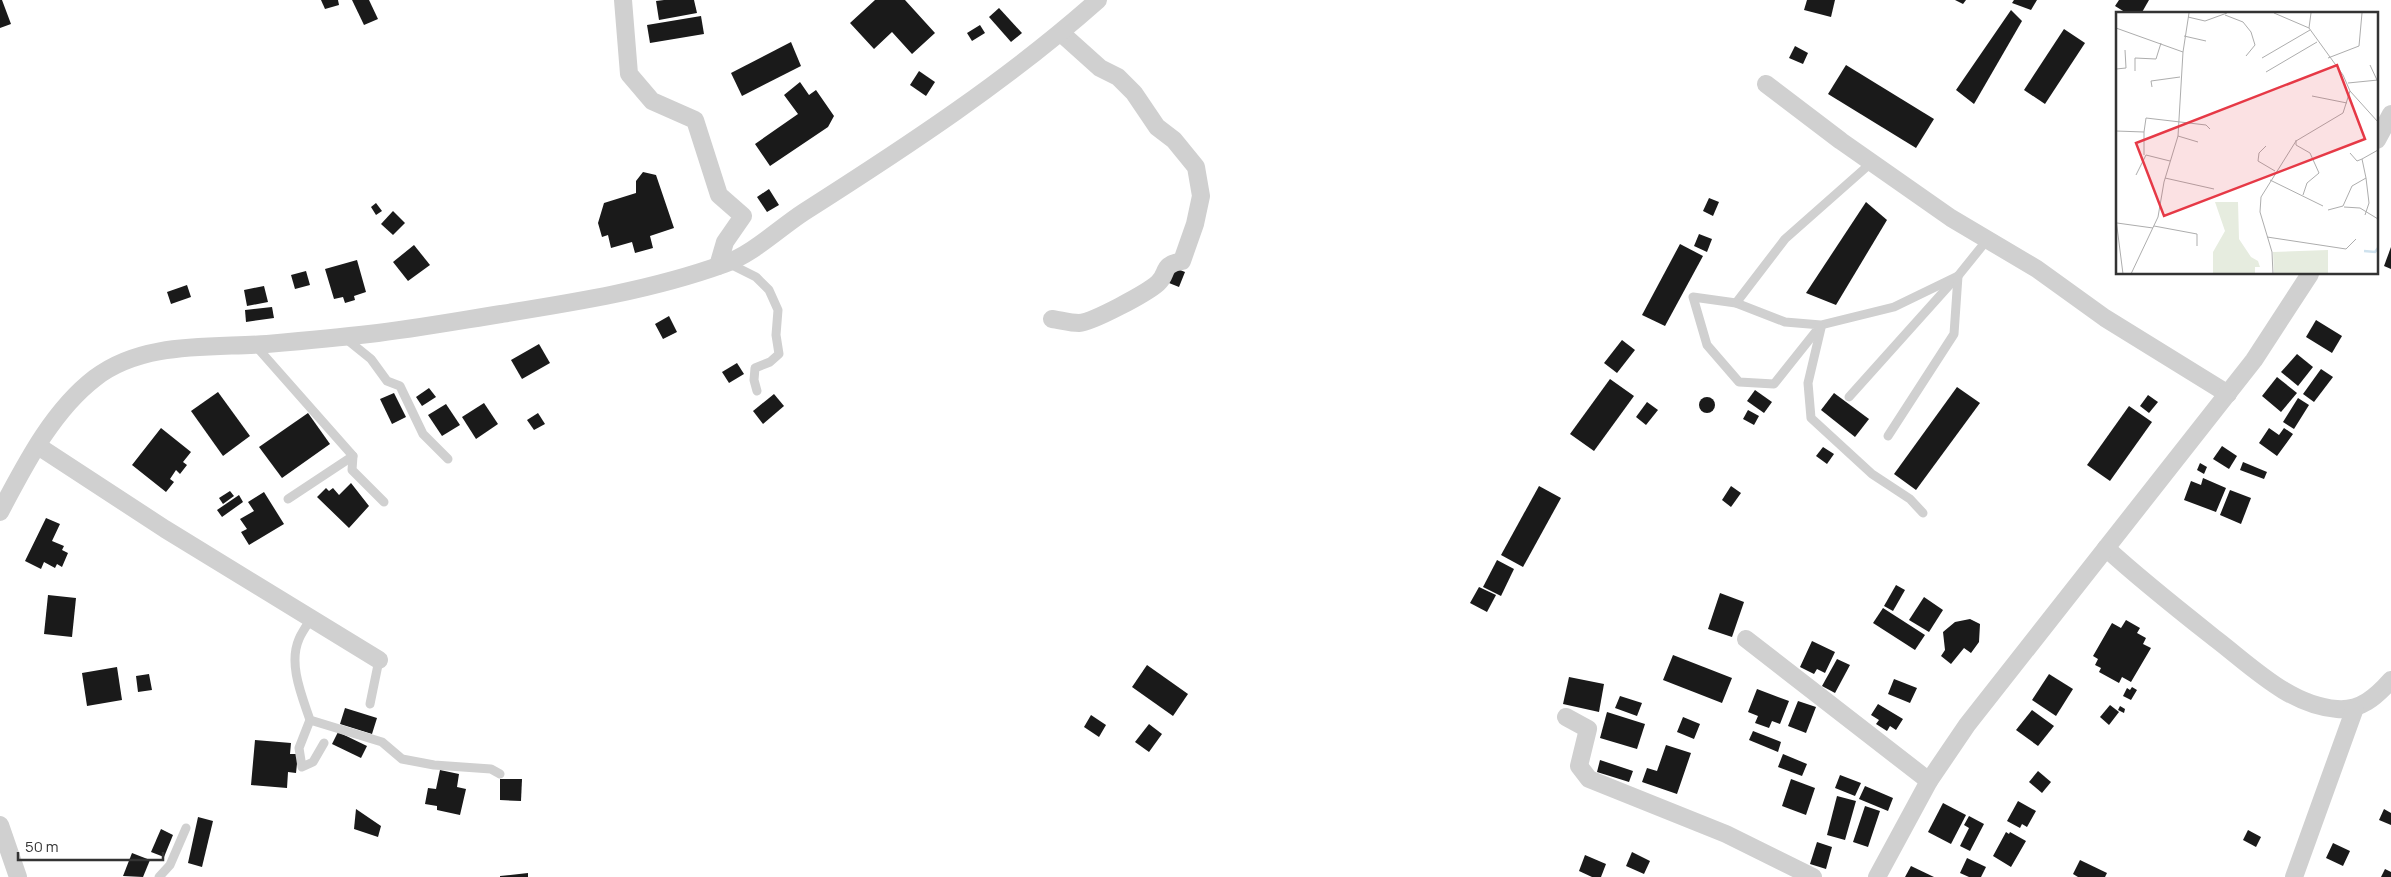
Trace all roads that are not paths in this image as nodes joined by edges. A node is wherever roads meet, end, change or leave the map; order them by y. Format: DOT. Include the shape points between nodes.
graph roads {
  1 [pos="623,0"];
  2 [pos="1098,0"];
  3 [pos="1061,33"];
  4 [pos="1766,84"];
  5 [pos="2391,114"];
  6 [pos="2378,138"];
  7 [pos="1871,162"];
  8 [pos="743,216"];
  9 [pos="1987,240"];
  10 [pos="762,241"];
  11 [pos="723,264"];
  12 [pos="2309,275"];
  13 [pos="1958,276"];
  14 [pos="1736,303"];
  15 [pos="1052,319"];
  16 [pos="1821,326"];
  17 [pos="342,337"];
  18 [pos="253,344"];
  19 [pos="757,391"];
  20 [pos="2228,394"];
  21 [pos="1849,396"];
  22 [pos="1888,436"];
  23 [pos="38,446"];
  24 [pos="353,456"];
  25 [pos="448,459"];
  26 [pos="288,499"];
  27 [pos="384,502"];
  28 [pos="0,512"];
  29 [pos="1922,513"];
  30 [pos="2106,548"];
  31 [pos="311,618"];
  32 [pos="1746,639"];
  33 [pos="379,660"];
  34 [pos="2391,680"];
  35 [pos="370,704"];
  36 [pos="2355,708"];
  37 [pos="1566,717"];
  38 [pos="310,720"];
  39 [pos="324,743"];
  40 [pos="500,774"];
  41 [pos="1929,781"];
  42 [pos="0,825"];
  43 [pos="186,828"];
  44 [pos="18,877"];
  45 [pos="159,877"];
  46 [pos="1814,877"];
  47 [pos="1877,877"];
  48 [pos="2294,877"];
  1 -- 8 [label="street" via="629,74 652,101 695,120 719,195"];
  2 -- 3 [label="street"];
  3 -- 10 [label="street" via="959,108"];
  3 -- 15 [label="street" via="1134,93 1156,127 1188,154 1196,166 1201,196 1182,261 1172,263 1164,270 1160,282 1080,323"];
  4 -- 7 [label="street"];
  5 -- 6 [label="street"];
  7 -- 9 [label="street"];
  7 -- 14 [label="lane" via="1785,239"];
  8 -- 10 [label="street"];
  8 -- 11 [label="street" via="725,242"];
  9 -- 13 [label="lane"];
  9 -- 20 [label="street"];
  10 -- 11 [label="street"];
  11 -- 17 [label="street" via="609,296"];
  11 -- 19 [label="lane" via="756,277 769,290 778,310 776,335 779,354 755,368"];
  12 -- 20 [label="street"];
  13 -- 16 [label="lane" via="1894,307"];
  13 -- 21 [label="lane"];
  13 -- 22 [label="lane" via="1954,334"];
  14 -- 16 [label="lane" via="1785,322"];
  14 -- 16 [label="lane" via="1693,297 1707,345 1740,382 1774,384"];
  16 -- 29 [label="lane" via="1808,383 1811,418 1872,474 1910,500"];
  17 -- 18 [label="street"];
  17 -- 25 [label="lane" via="371,359 386,381 400,386 423,434"];
  18 -- 23 [label="street" via="158,352 129,359 96,378 68,404"];
  18 -- 24 [label="lane"];
  20 -- 30 [label="street"];
  23 -- 28 [label="street"];
  23 -- 31 [label="street" via="165,529"];
  24 -- 26 [label="lane"];
  24 -- 27 [label="lane" via="352,470"];
  30 -- 36 [label="street" via="2156,593 2283,689 2313,705"];
  30 -- 41 [label="street" via="1968,725"];
  31 -- 33 [label="street"];
  31 -- 38 [label="lane" via="298,640 295,662 299,688"];
  32 -- 41 [label="street"];
  33 -- 35 [label="lane"];
  34 -- 36 [label="street" via="2370,701"];
  36 -- 48 [label="street"];
  37 -- 46 [label="street" via="1588,729 1579,766 1589,779 1726,834"];
  38 -- 39 [label="lane" via="299,748 302,768 313,762"];
  38 -- 40 [label="lane" via="382,742 402,759 491,769"];
  41 -- 47 [label="street"];
  42 -- 44 [label="street"];
  43 -- 45 [label="lane" via="170,865"];
}
